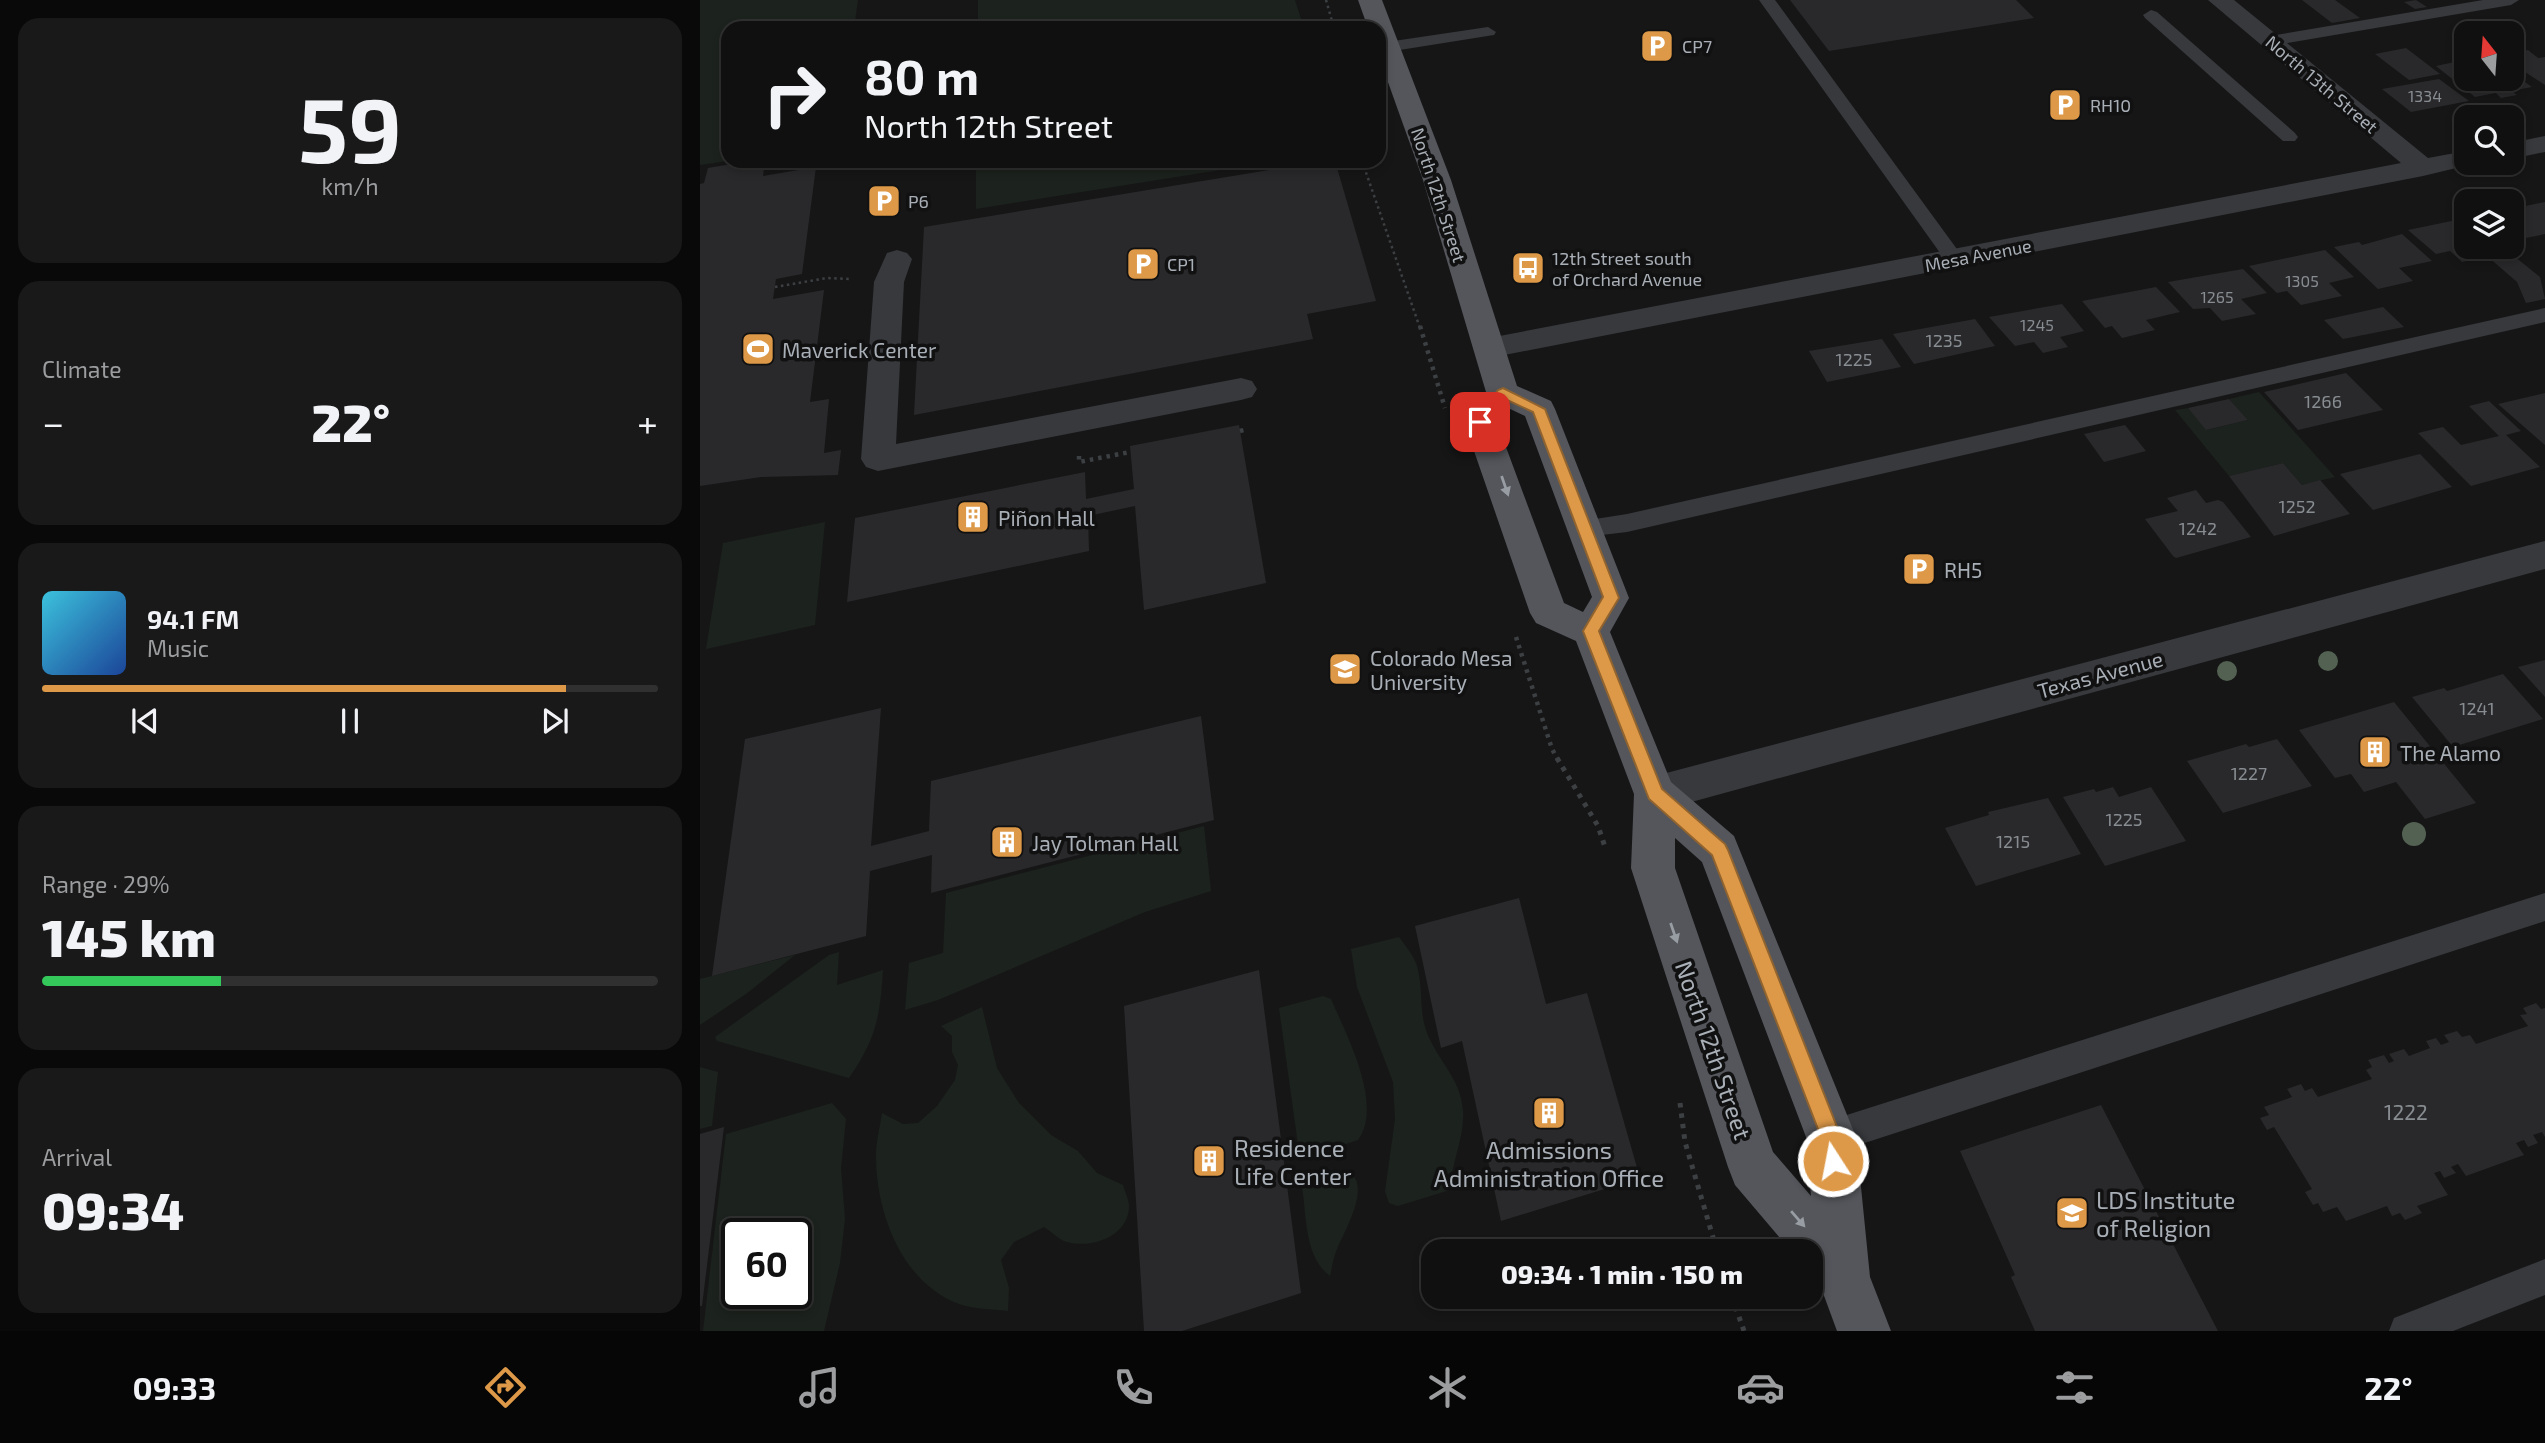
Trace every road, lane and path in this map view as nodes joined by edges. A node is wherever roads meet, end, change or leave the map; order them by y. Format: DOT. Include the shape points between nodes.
graph roads {
  1 [pos="1326,0"];
  2 [pos="1370,0"];
  3 [pos="1766,0"];
  4 [pos="2220,0"];
  5 [pos="2511,0"];
  6 [pos="2151,15"];
  7 [pos="1332,21"];
  8 [pos="1378,21"];
  9 [pos="1488,32"];
  10 [pos="2270,41"];
  11 [pos="1387,47"];
  12 [pos="2289,137"];
  13 [pos="2545,144"];
  14 [pos="2524,148"];
  15 [pos="2454,162"];
  16 [pos="1364,168"];
  17 [pos="2423,168"];
  18 [pos="897,259"];
  19 [pos="1955,260"];
  20 [pos="827,278"];
  21 [pos="775,287"];
  22 [pos="2545,315"];
  23 [pos="1489,348"];
  24 [pos="1241,388"];
  25 [pos="1503,393"];
  26 [pos="1447,414"];
  27 [pos="1248,429"];
  28 [pos="1240,430"];
  29 [pos="1585,528"];
  30 [pos="2545,555"];
  31 [pos="1591,631"];
  32 [pos="1515,633"];
  33 [pos="1656,794"];
  34 [pos="1611,863"];
  35 [pos="2545,908"];
  36 [pos="1678,1093"];
  37 [pos="1831,1137"];
  38 [pos="1713,1239"];
  39 [pos="1844,1277"];
  40 [pos="2545,1277"];
  41 [pos="1736,1309"];
  42 [pos="1744,1331"];
  43 [pos="1864,1331"];
  44 [pos="2407,1331"];
  1 -- 7 [label="path"];
  2 -- 8 [label="main road, North 12th Street"];
  3 -- 19 [label="lane"];
  4 -- 10 [label="street, North 13th Street"];
  5 -- 10 [label="lane"];
  6 -- 12 [label="lane"];
  9 -- 11 [label="lane"];
  10 -- 17 [label="street, North 13th Street"];
  11 -- 23 [label="main road, North 12th Street" via="1437,180"];
  13 -- 14 [label="street"];
  15 -- 17 [label="street, Mesa Avenue"];
  16 -- 26 [label="path"];
  17 -- 19 [label="street, Mesa Avenue"];
  18 -- 24 [label="street" via="889,282 878,460"];
  19 -- 23 [label="street, Mesa Avenue"];
  20 -- 21 [label="path"];
  22 -- 29 [label="lane" via="1627,523"];
  23 -- 25 [label="main road, North 12th Street"];
  25 -- 29 [label="main road" via="1539,409"];
  25 -- 31 [label="main road, one-way" via="1480,422 1549,613"];
  27 -- 28 [label="path"];
  29 -- 31 [label="main road" via="1611,598"];
  30 -- 33 [label="street, Texas Avenue"];
  31 -- 33 [label="main road, North 12th Street"];
  32 -- 34 [label="path" via="1552,750 1598,826"];
  33 -- 37 [label="main road, North 12th Street" via="1719,850"];
  33 -- 39 [label="main road, North 12th Street, one-way" via="1653,868 1753,1167"];
  35 -- 37 [label="lane"];
  36 -- 38 [label="path" via="1685,1142"];
  37 -- 39 [label="main road, North 12th Street"];
  39 -- 43 [label="main road, North 12th Street"];
  40 -- 44 [label="lane"];
  41 -- 42 [label="path"];
}
